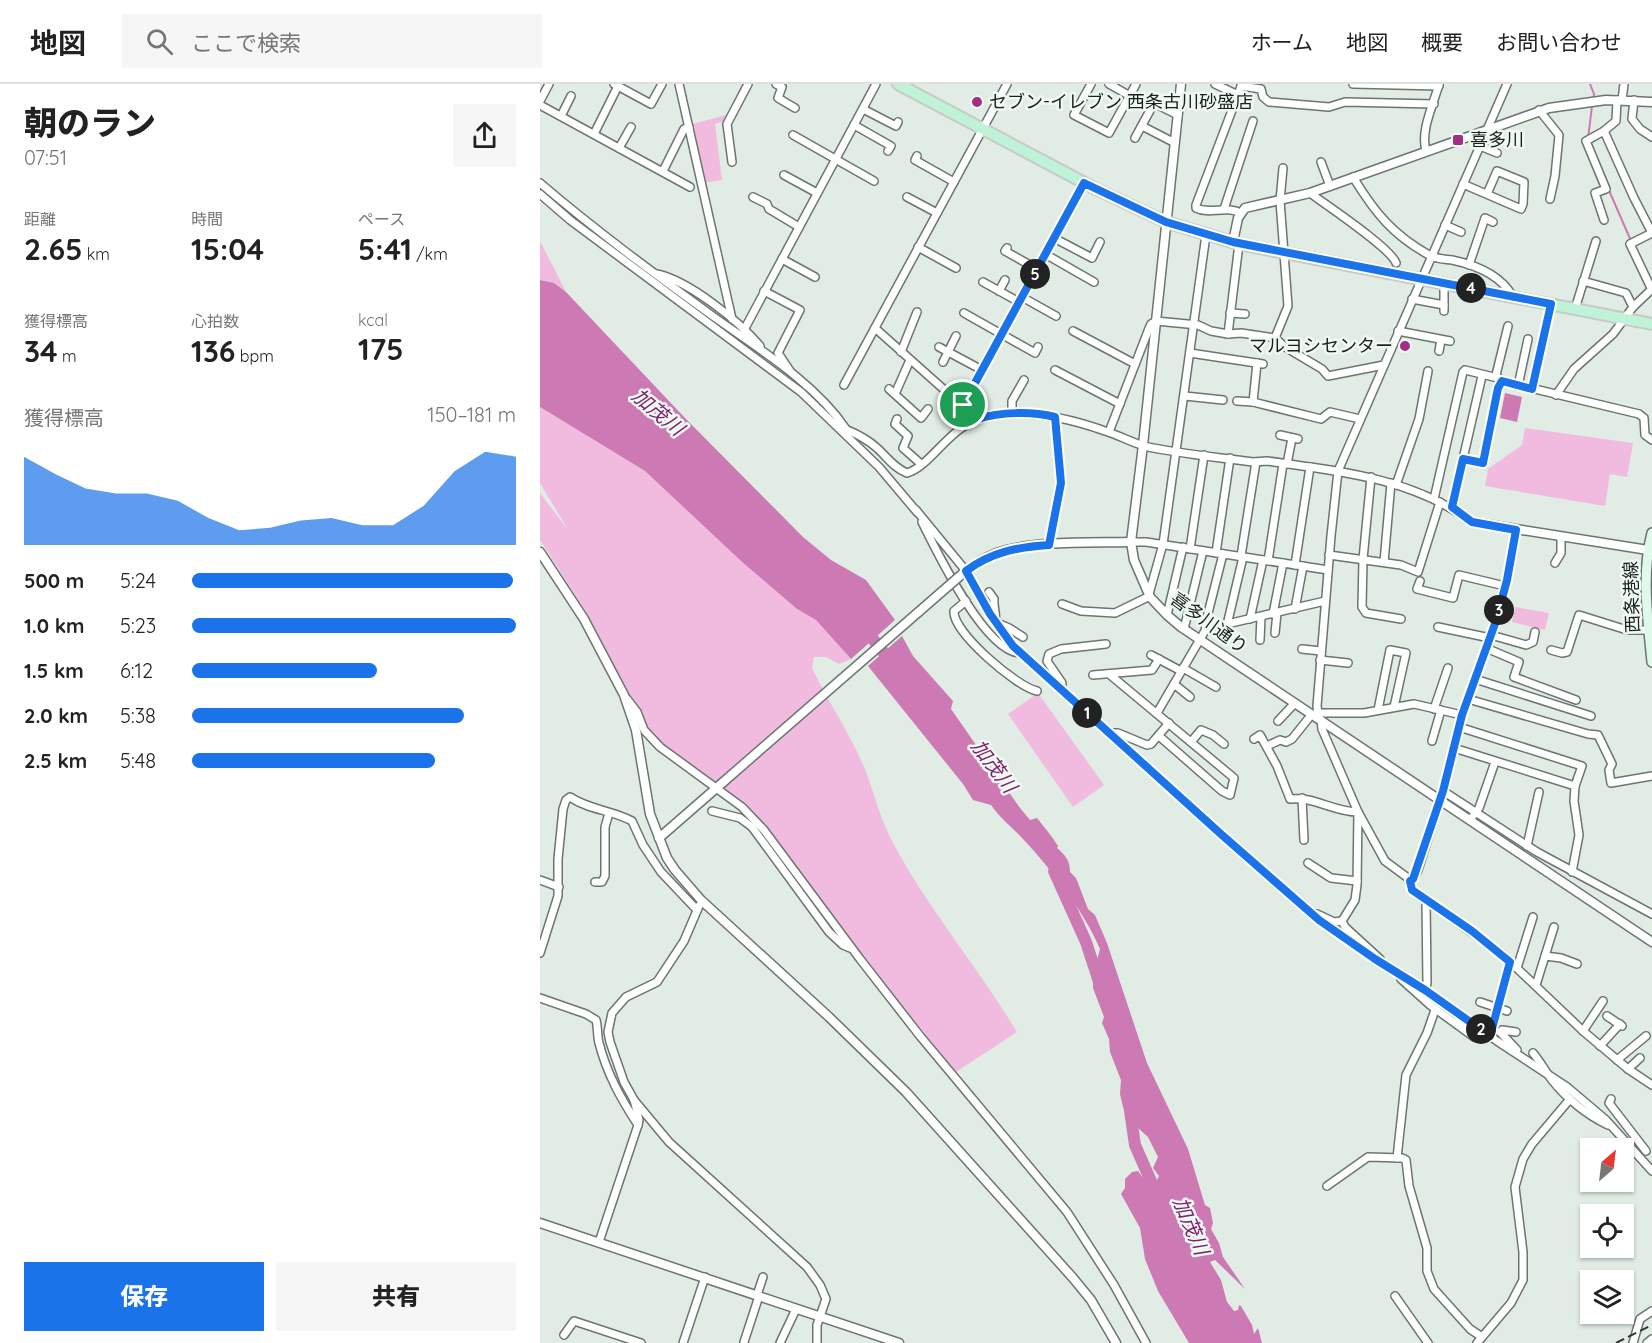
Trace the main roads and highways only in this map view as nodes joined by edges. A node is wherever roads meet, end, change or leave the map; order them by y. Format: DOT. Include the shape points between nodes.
graph roads {
  1 [pos="898,84"];
  2 [pos="1652,324"];
  3 [pos="1652,533"];
  4 [pos="1650,550"];
  5 [pos="1652,662"];
  1 -- 2 [label="main road" via="1084,183 1166,222 1206,235"];
  3 -- 4 [label="main road, 西条港線"];
  4 -- 5 [label="main road, 西条港線" via="1646,582"];
}
